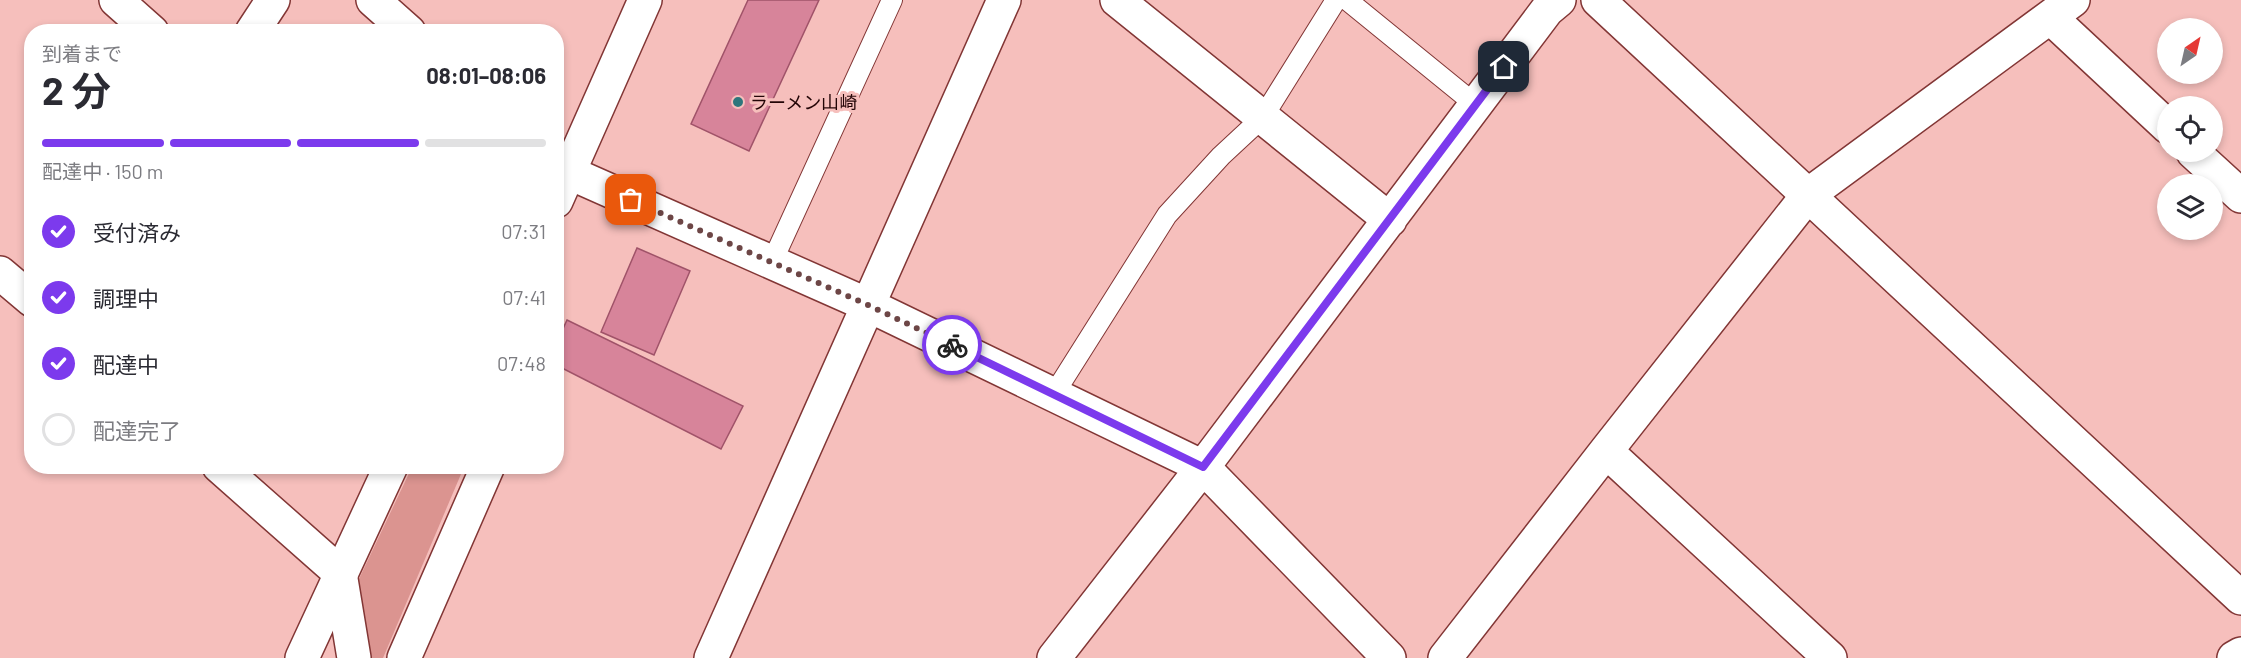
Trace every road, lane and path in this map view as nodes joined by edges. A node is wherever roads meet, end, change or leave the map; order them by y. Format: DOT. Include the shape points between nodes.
graph roads {
  1 [pos="116,0"];
  2 [pos="273,0"];
  3 [pos="373,0"];
  4 [pos="645,0"];
  5 [pos="892,0"];
  6 [pos="1004,0"];
  7 [pos="1117,0"];
  8 [pos="1336,0"];
  9 [pos="1347,0"];
  10 [pos="1559,0"];
  11 [pos="1598,0"];
  12 [pos="2061,8"];
  13 [pos="143,24"];
  14 [pos="257,24"];
  15 [pos="400,24"];
  16 [pos="1476,105"];
  17 [pos="2157,115"];
  18 [pos="1263,117"];
  19 [pos="2204,162"];
  20 [pos="564,172"];
  21 [pos="564,179"];
  22 [pos="1808,195"];
  23 [pos="2241,196"];
  24 [pos="1390,220"];
  25 [pos="772,262"];
  26 [pos="0,273"];
  27 [pos="24,293"];
  28 [pos="868,305"];
  29 [pos="1053,394"];
  30 [pos="1606,451"];
  31 [pos="1203,467"];
  32 [pos="228,474"];
  33 [pos="387,474"];
  34 [pos="484,474"];
  35 [pos="340,573"];
  36 [pos="2241,598"];
  37 [pos="2241,654"];
  38 [pos="302,658"];
  39 [pos="354,658"];
  40 [pos="404,658"];
  41 [pos="711,658"];
  42 [pos="1054,658"];
  43 [pos="1389,658"];
  44 [pos="1445,658"];
  45 [pos="1830,658"];
  46 [pos="2234,658"];
  1 -- 13 [label="street"];
  2 -- 14 [label="street"];
  3 -- 15 [label="street"];
  4 -- 20 [label="street"];
  5 -- 25 [label="lane"];
  6 -- 28 [label="street"];
  7 -- 18 [label="street"];
  8 -- 18 [label="lane"];
  9 -- 16 [label="lane"];
  10 -- 16 [label="street" via="1547,10"];
  11 -- 22 [label="street"];
  12 -- 17 [label="street"];
  12 -- 22 [label="street"];
  16 -- 24 [label="street"];
  18 -- 24 [label="street"];
  18 -- 29 [label="lane" via="1167,215"];
  19 -- 23 [label="street"];
  21 -- 25 [label="street"];
  22 -- 30 [label="street"];
  22 -- 36 [label="street"];
  24 -- 31 [label="street"];
  25 -- 28 [label="street"];
  26 -- 27 [label="street"];
  28 -- 29 [label="street"];
  28 -- 41 [label="street"];
  29 -- 31 [label="street"];
  30 -- 44 [label="street"];
  30 -- 45 [label="street"];
  31 -- 42 [label="street"];
  31 -- 43 [label="street"];
  32 -- 35 [label="street"];
  33 -- 35 [label="street"];
  34 -- 40 [label="street"];
  35 -- 38 [label="street"];
  35 -- 39 [label="street"];
  37 -- 46 [label="street"];
}
